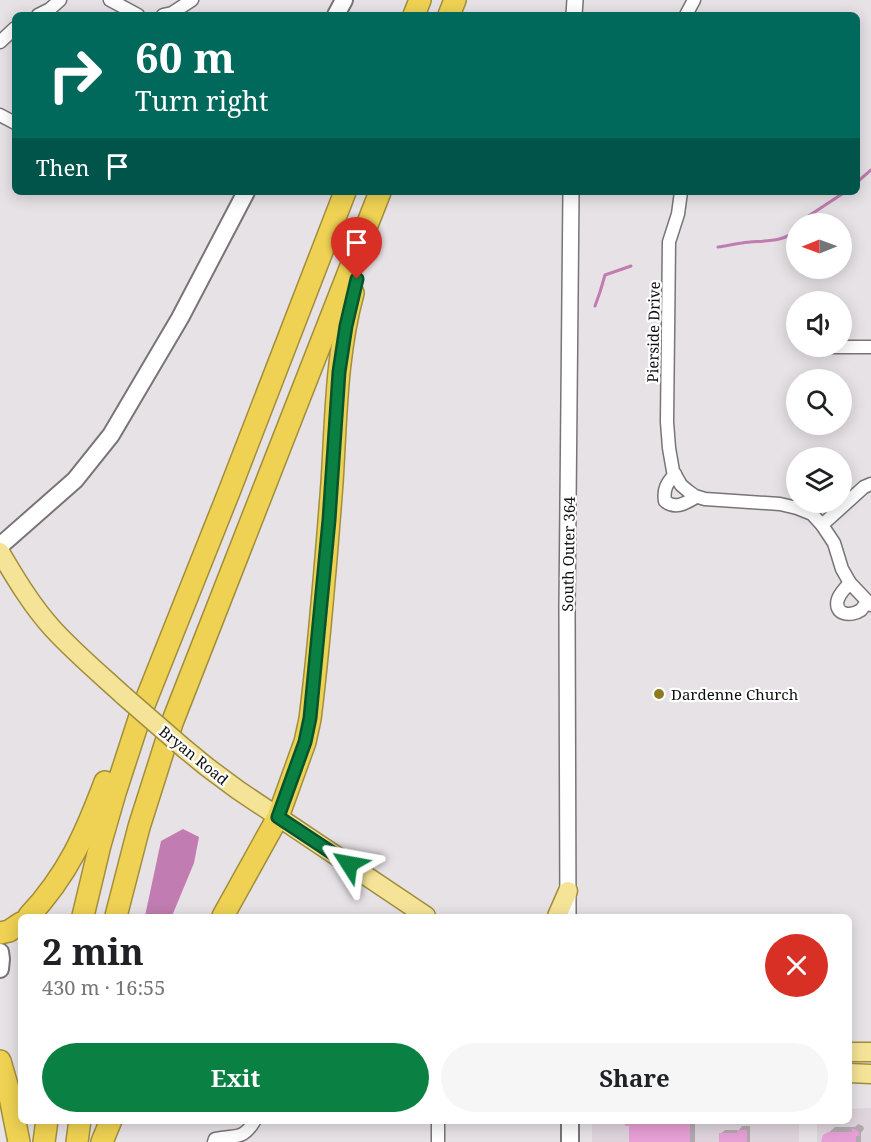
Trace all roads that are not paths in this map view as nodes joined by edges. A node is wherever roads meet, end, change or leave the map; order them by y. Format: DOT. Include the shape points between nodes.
graph roads {
  1 [pos="60,0"];
  2 [pos="110,0"];
  3 [pos="192,0"];
  4 [pos="679,0"];
  5 [pos="689,8"];
  6 [pos="44,12"];
  7 [pos="132,12"];
  8 [pos="172,12"];
  9 [pos="12,31"];
  10 [pos="0,42"];
  11 [pos="244,195"];
  12 [pos="344,195"];
  13 [pos="571,195"];
  14 [pos="681,195"];
  15 [pos="377,200"];
  16 [pos="852,347"];
  17 [pos="871,347"];
  18 [pos="675,474"];
  19 [pos="871,484"];
  20 [pos="696,497"];
  21 [pos="822,525"];
  22 [pos="0,546"];
  23 [pos="0,552"];
  24 [pos="850,583"];
  25 [pos="869,604"];
  26 [pos="163,656"];
  27 [pos="278,817"];
  28 [pos="568,891"];
  29 [pos="31,914"];
  30 [pos="83,914"];
  31 [pos="117,914"];
  32 [pos="225,914"];
  33 [pos="423,914"];
  34 [pos="558,914"];
  35 [pos="568,914"];
  36 [pos="18,925"];
  37 [pos="0,933"];
  38 [pos="0,952"];
  39 [pos="0,969"];
  40 [pos="852,1052"];
  41 [pos="871,1052"];
  42 [pos="0,1060"];
  43 [pos="852,1073"];
  44 [pos="871,1074"];
  45 [pos="46,1124"];
  46 [pos="79,1124"];
  47 [pos="109,1124"];
  48 [pos="253,1124"];
  49 [pos="438,1124"];
  50 [pos="570,1124"];
  51 [pos="19,1142"];
  52 [pos="44,1142"];
  53 [pos="77,1142"];
  54 [pos="102,1142"];
  55 [pos="214,1142"];
  56 [pos="438,1142"];
  57 [pos="570,1142"];
  1 -- 6 [label="street"];
  2 -- 7 [label="street"];
  3 -- 8 [label="street"];
  4 -- 5 [label="street"];
  9 -- 10 [label="street"];
  11 -- 22 [label="main road" via="180,318 111,435 75,480"];
  12 -- 26 [label="highway"];
  13 -- 28 [label="street, South Outer 364"];
  14 -- 18 [label="street, Pierside Drive" via="669,242 667,422"];
  15 -- 27 [label="highway" via="350,303 339,372 310,718"];
  15 -- 31 [label="highway" via="172,723"];
  16 -- 17 [label="street"];
  18 -- 20 [label="street, Pierside Drive"];
  18 -- 20 [label="street" via="666,486 665,501 678,505"];
  19 -- 21 [label="street"];
  20 -- 21 [label="street" via="780,504 812,514"];
  21 -- 24 [label="street"];
  23 -- 27 [label="main road, Bryan Road, bridge" via="24,592 71,648 185,749"];
  24 -- 25 [label="street"];
  24 -- 25 [label="street" via="839,596 839,611 850,615"];
  26 -- 29 [label="highway" via="127,727 83,840 61,877"];
  26 -- 30 [label="highway" via="118,784"];
  27 -- 32 [label="highway"];
  27 -- 33 [label="main road, Bryan Road"];
  28 -- 34 [label="main road"];
  28 -- 35 [label="street, South Outer 364"];
  36 -- 37 [label="highway"];
  38 -- 39 [label="main road"];
  40 -- 41 [label="main road"];
  42 -- 51 [label="highway"];
  43 -- 44 [label="main road"];
  45 -- 52 [label="highway"];
  46 -- 53 [label="highway"];
  47 -- 54 [label="highway"];
  48 -- 55 [label="street" via="242,1135"];
  49 -- 56 [label="street"];
  50 -- 57 [label="main road"];
}
